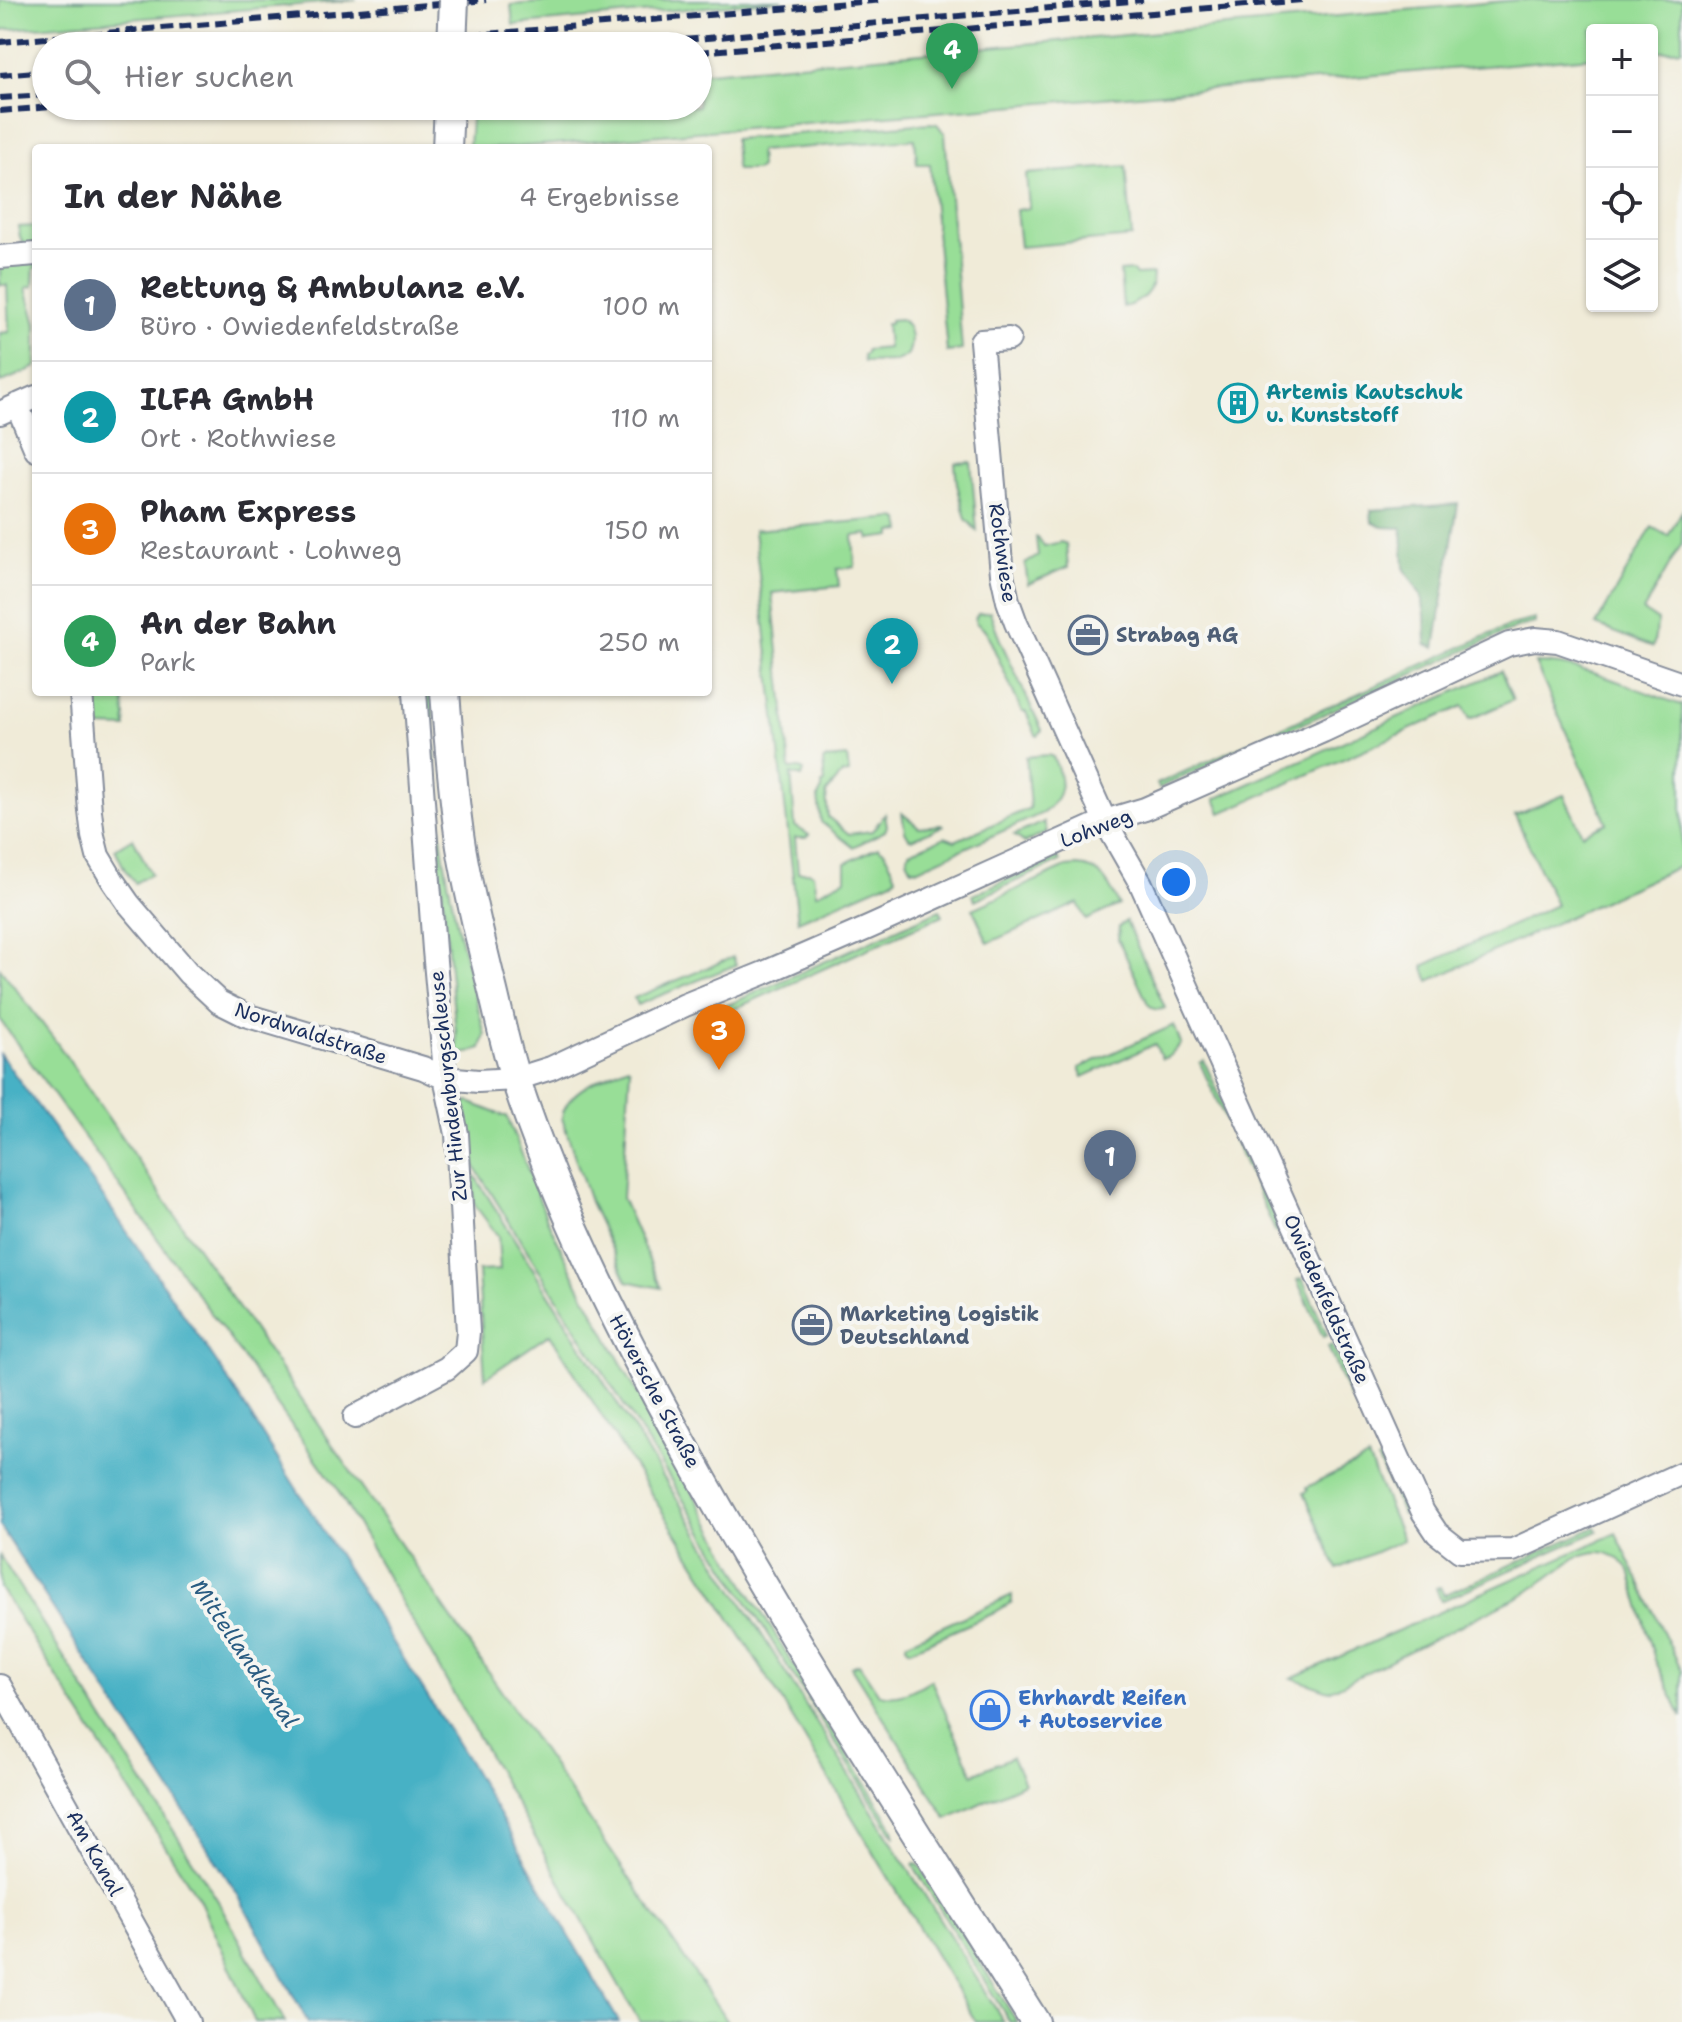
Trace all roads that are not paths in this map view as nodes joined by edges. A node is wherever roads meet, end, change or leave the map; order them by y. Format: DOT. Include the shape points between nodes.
graph roads {
  1 [pos="454,0"];
  2 [pos="453,32"];
  3 [pos="448,120"];
  4 [pos="447,144"];
  5 [pos="32,254"];
  6 [pos="0,257"];
  7 [pos="1009,339"];
  8 [pos="18,405"];
  9 [pos="32,440"];
  10 [pos="1682,684"];
  11 [pos="81,696"];
  12 [pos="415,696"];
  13 [pos="445,696"];
  14 [pos="1105,821"];
  15 [pos="445,1078"];
  16 [pos="516,1079"];
  17 [pos="355,1417"];
  18 [pos="1682,1473"];
  19 [pos="0,1686"];
  20 [pos="188,2022"];
  21 [pos="1035,2022"];
  1 -- 2 [label="main road, bridge"];
  3 -- 4 [label="main road"];
  5 -- 6 [label="street"];
  7 -- 14 [label="street, Rothwiese" via="981,341 1002,574 1016,623"];
  8 -- 9 [label="street"];
  10 -- 14 [label="street, Lohweg" via="1558,641 1509,644 1168,799"];
  11 -- 15 [label="street, Nordwaldstraße" via="98,856 129,904 189,974 219,1002 245,1015"];
  12 -- 15 [label="street, Zur Hindenburgschleuse"];
  13 -- 16 [label="main road, Höversche Straße" via="461,847"];
  14 -- 16 [label="street, Lohweg"];
  14 -- 18 [label="street, Owiedenfeldstraße" via="1141,884 1423,1512 1437,1533 1460,1551 1513,1550"];
  15 -- 16 [label="street, Nordwaldstraße"];
  15 -- 17 [label="street, Zur Hindenburgschleuse" via="457,1134 466,1351 447,1368"];
  16 -- 21 [label="main road, Höversche Straße" via="578,1238 665,1414 813,1668"];
  19 -- 20 [label="street, Am Kanal"];
}
